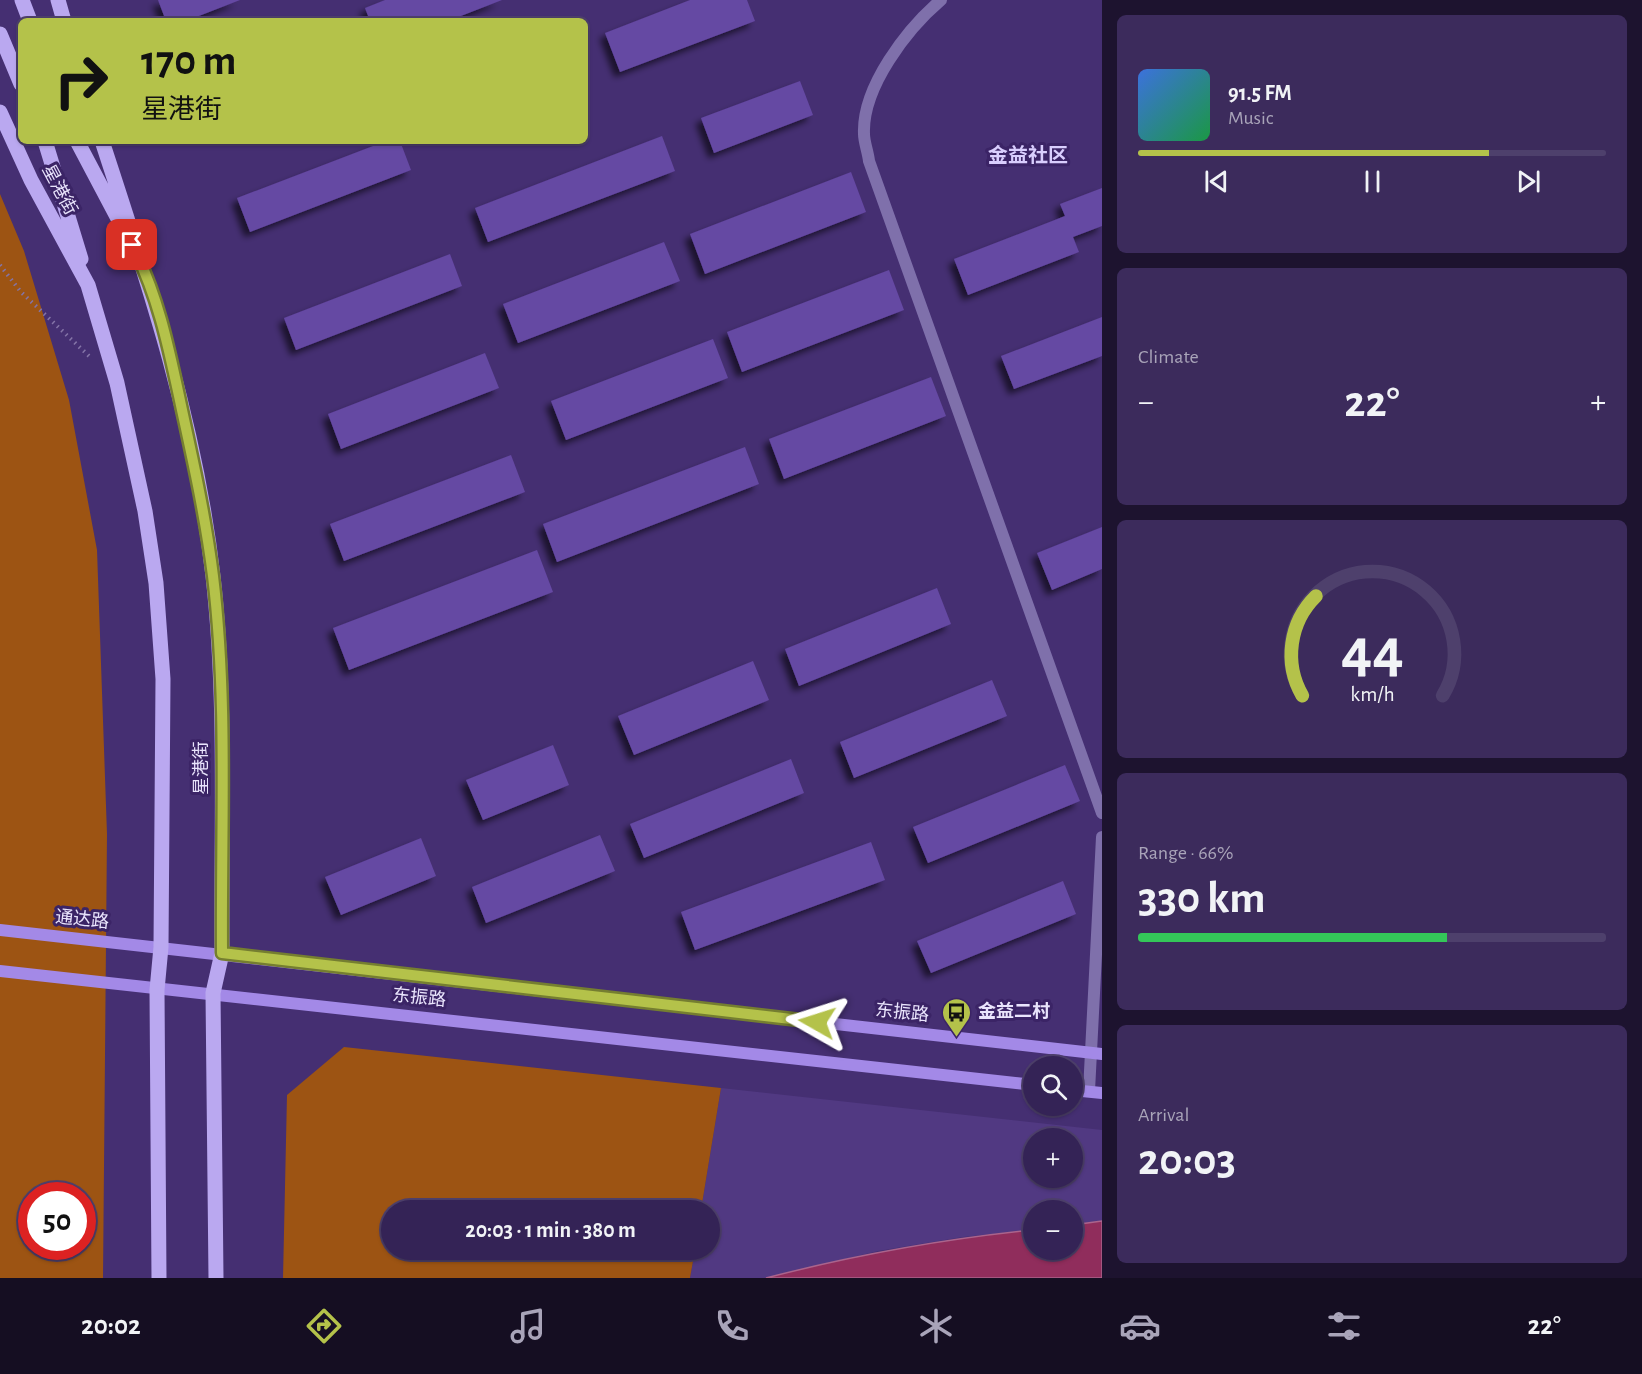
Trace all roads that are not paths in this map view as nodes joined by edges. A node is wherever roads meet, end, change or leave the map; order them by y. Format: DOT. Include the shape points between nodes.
graph roads {
  1 [pos="22,0"];
  2 [pos="58,0"];
  3 [pos="941,0"];
  4 [pos="29,18"];
  5 [pos="63,18"];
  6 [pos="0,33"];
  7 [pos="18,77"];
  8 [pos="0,112"];
  9 [pos="46,144"];
  10 [pos="79,144"];
  11 [pos="103,144"];
  12 [pos="142,265"];
  13 [pos="88,285"];
  14 [pos="1102,813"];
  15 [pos="1102,837"];
  16 [pos="0,930"];
  17 [pos="161,946"];
  18 [pos="222,953"];
  19 [pos="0,971"];
  20 [pos="157,990"];
  21 [pos="213,993"];
  22 [pos="1096,1053"];
  23 [pos="1023,1084"];
  24 [pos="1083,1091"];
  25 [pos="1089,1091"];
  26 [pos="1102,1093"];
  27 [pos="159,1278"];
  28 [pos="216,1278"];
  1 -- 4 [label="main road"];
  2 -- 5 [label="main road"];
  3 -- 14 [label="street" via="894,53 866,110 864,134 869,161"];
  6 -- 7 [label="main road"];
  8 -- 13 [label="main road, 星港街" via="31,180"];
  9 -- 13 [label="main road, 星港街"];
  10 -- 12 [label="main road, 星港街"];
  11 -- 12 [label="main road, 星港街"];
  12 -- 18 [label="main road, 星港街" via="170,356 202,501 213,576 221,680"];
  13 -- 17 [label="main road, 星港街" via="117,383 156,583 163,679"];
  15 -- 22 [label="street"];
  16 -- 17 [label="main road, 通达路"];
  17 -- 18 [label="main road, 东振路"];
  17 -- 20 [label="main road, 星港街"];
  18 -- 21 [label="main road, 星港街"];
  18 -- 22 [label="main road, 东振路"];
  19 -- 20 [label="main road"];
  20 -- 21 [label="main road, 东振路"];
  20 -- 27 [label="main road, 星港街"];
  21 -- 23 [label="main road, 东振路"];
  21 -- 28 [label="main road, 星港街"];
  22 -- 25 [label="street"];
  24 -- 25 [label="main road"];
  25 -- 26 [label="main road"];
}
